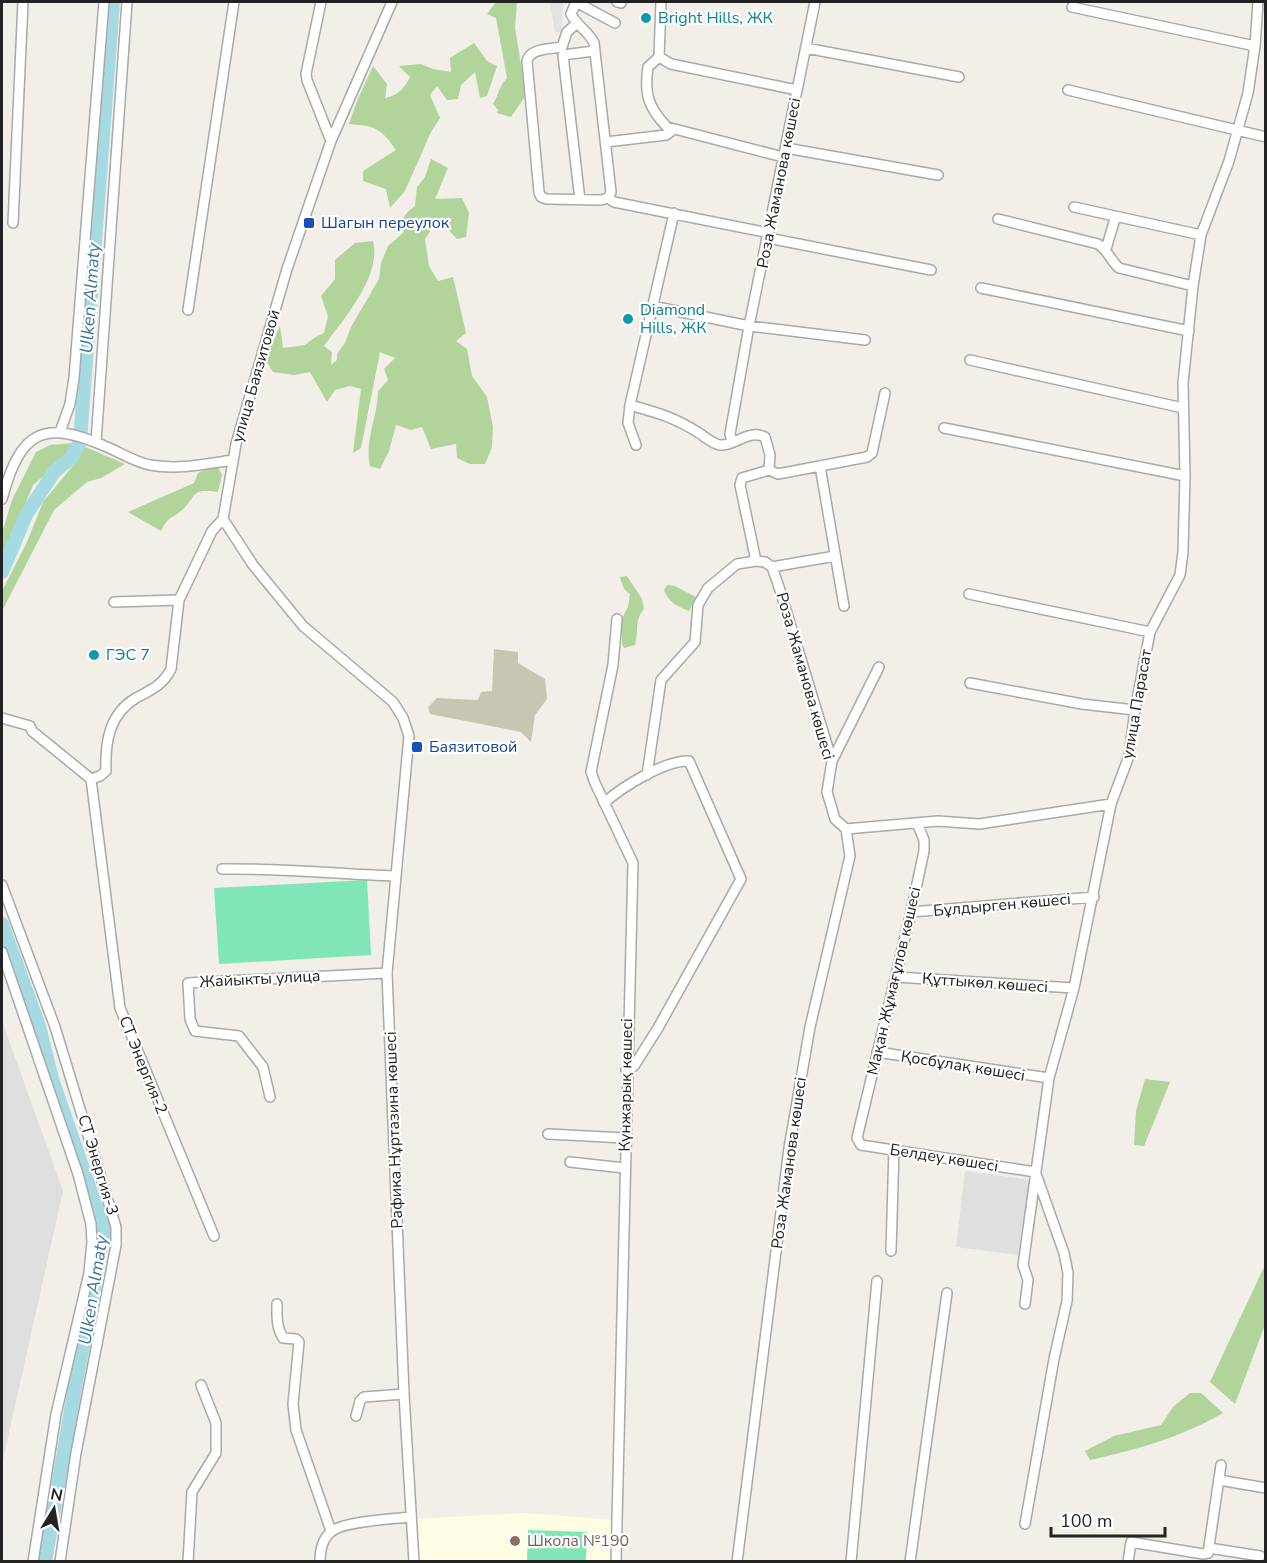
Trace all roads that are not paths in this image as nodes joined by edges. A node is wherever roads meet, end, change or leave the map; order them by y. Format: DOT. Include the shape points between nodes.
graph roads {
  1 [pos="23,2"];
  2 [pos="104,2"];
  3 [pos="127,2"];
  4 [pos="234,2"];
  5 [pos="321,2"];
  6 [pos="392,2"];
  7 [pos="661,2"];
  8 [pos="815,2"];
  9 [pos="1258,2"];
  10 [pos="1072,7"];
  11 [pos="615,22"];
  12 [pos="576,24"];
  13 [pos="1255,46"];
  14 [pos="806,48"];
  15 [pos="594,51"];
  16 [pos="659,57"];
  17 [pos="959,77"];
  18 [pos="797,90"];
  19 [pos="1068,90"];
  20 [pos="1238,129"];
  21 [pos="673,130"];
  22 [pos="1266,137"];
  23 [pos="331,141"];
  24 [pos="606,142"];
  25 [pos="784,153"];
  26 [pos="938,175"];
  27 [pos="608,198"];
  28 [pos="580,200"];
  29 [pos="1074,207"];
  30 [pos="674,213"];
  31 [pos="998,219"];
  32 [pos="1114,222"];
  33 [pos="13,223"];
  34 [pos="1201,235"];
  35 [pos="769,236"];
  36 [pos="1106,249"];
  37 [pos="931,270"];
  38 [pos="1192,286"];
  39 [pos="981,288"];
  40 [pos="652,306"];
  41 [pos="188,310"];
  42 [pos="749,326"];
  43 [pos="1189,331"];
  44 [pos="865,340"];
  45 [pos="970,360"];
  46 [pos="885,393"];
  47 [pos="630,405"];
  48 [pos="1183,408"];
  49 [pos="944,428"];
  50 [pos="60,432"];
  51 [pos="92,441"];
  52 [pos="732,441"];
  53 [pos="636,445"];
  54 [pos="233,460"];
  55 [pos="820,466"];
  56 [pos="769,470"];
  57 [pos="1185,476"];
  58 [pos="2,499"];
  59 [pos="223,519"];
  60 [pos="835,555"];
  61 [pos="756,561"];
  62 [pos="772,567"];
  63 [pos="969,594"];
  64 [pos="179,600"];
  65 [pos="114,602"];
  66 [pos="844,606"];
  67 [pos="617,619"];
  68 [pos="1150,632"];
  69 [pos="879,667"];
  70 [pos="970,683"];
  71 [pos="1135,711"];
  72 [pos="2,718"];
  73 [pos="832,761"];
  74 [pos="647,775"];
  75 [pos="91,779"];
  76 [pos="604,803"];
  77 [pos="1111,804"];
  78 [pos="918,823"];
  79 [pos="846,829"];
  80 [pos="222,869"];
  81 [pos="395,876"];
  82 [pos="2,885"];
  83 [pos="1094,897"];
  84 [pos="911,912"];
  85 [pos="2,952"];
  86 [pos="387,973"];
  87 [pos="896,977"];
  88 [pos="1074,988"];
  89 [pos="877,1053"];
  90 [pos="626,1070"];
  91 [pos="1049,1078"];
  92 [pos="270,1097"];
  93 [pos="548,1134"];
  94 [pos="625,1138"];
  95 [pos="857,1138"];
  96 [pos="894,1149"];
  97 [pos="570,1162"];
  98 [pos="624,1168"];
  99 [pos="1035,1172"];
  100 [pos="214,1236"];
  101 [pos="891,1251"];
  102 [pos="877,1281"];
  103 [pos="946,1293"];
  104 [pos="277,1304"];
  105 [pos="1025,1304"];
  106 [pos="201,1385"];
  107 [pos="404,1394"];
  108 [pos="356,1416"];
  109 [pos="1221,1466"];
  110 [pos="1219,1480"];
  111 [pos="1266,1488"];
  112 [pos="411,1517"];
  113 [pos="1026,1524"];
  114 [pos="331,1531"];
  115 [pos="1209,1548"];
  116 [pos="1260,1556"];
  117 [pos="33,1562"];
  118 [pos="60,1562"];
  119 [pos="188,1562"];
  120 [pos="320,1562"];
  121 [pos="414,1562"];
  122 [pos="615,1562"];
  123 [pos="737,1562"];
  124 [pos="851,1562"];
  125 [pos="910,1562"];
  126 [pos="1128,1562"];
  1 -- 33 [label="street"];
  2 -- 50 [label="street" via="74,378"];
  3 -- 51 [label="street"];
  4 -- 41 [label="street"];
  5 -- 23 [label="street" via="306,74"];
  6 -- 23 [label="street, улица Баязитовой"];
  7 -- 16 [label="street"];
  8 -- 14 [label="street, Роза Жаманова көшесі"];
  9 -- 13 [label="street, улица Парасат"];
  10 -- 13 [label="street"];
  11 -- 12 [label="street" via="576,2 571,14"];
  12 -- 15 [label="street" via="591,36"];
  12 -- 28 [label="street" via="567,32 562,47 532,53 527,61 539,192 547,199"];
  13 -- 20 [label="street, улица Парасат"];
  14 -- 17 [label="street"];
  14 -- 18 [label="street, Роза Жаманова көшесі"];
  15 -- 24 [label="street"];
  15 -- 28 [label="street" via="563,54"];
  16 -- 18 [label="street" via="671,64"];
  16 -- 21 [label="street" via="648,66 647,95 654,113"];
  18 -- 25 [label="street, Роза Жаманова көшесі"];
  19 -- 20 [label="street"];
  20 -- 22 [label="street"];
  20 -- 34 [label="street, улица Парасат"];
  21 -- 24 [label="street" via="666,135"];
  21 -- 25 [label="street"];
  23 -- 54 [label="street, улица Баязитовой" via="287,269"];
  24 -- 27 [label="street" via="612,184"];
  25 -- 26 [label="street"];
  25 -- 35 [label="street, Роза Жаманова көшесі"];
  27 -- 28 [label="street"];
  27 -- 30 [label="street"];
  29 -- 34 [label="street"];
  30 -- 35 [label="street"];
  30 -- 40 [label="street"];
  31 -- 36 [label="street"];
  32 -- 36 [label="street"];
  34 -- 38 [label="street, улица Парасат"];
  35 -- 37 [label="street"];
  35 -- 42 [label="street, Роза Жаманова көшесі"];
  36 -- 38 [label="street" via="1119,268"];
  38 -- 43 [label="street, улица Парасат"];
  39 -- 43 [label="street"];
  40 -- 42 [label="street"];
  40 -- 47 [label="street"];
  42 -- 44 [label="street"];
  42 -- 52 [label="street, Роза Жаманова көшесі" via="730,434"];
  43 -- 48 [label="street, улица Парасат"];
  45 -- 48 [label="street"];
  46 -- 55 [label="street" via="872,453"];
  47 -- 52 [label="street" via="678,419 715,443"];
  47 -- 53 [label="street" via="628,423"];
  48 -- 57 [label="street, улица Парасат"];
  49 -- 57 [label="street"];
  50 -- 51 [label="street"];
  50 -- 58 [label="street" via="37,436 25,445 8,475"];
  51 -- 54 [label="street" via="152,465 188,467"];
  52 -- 56 [label="street" via="758,434 765,437"];
  54 -- 59 [label="street, улица Баязитовой"];
  55 -- 56 [label="street" via="778,474"];
  55 -- 60 [label="street"];
  56 -- 61 [label="street" via="742,478 740,485"];
  57 -- 68 [label="street, улица Парасат" via="1180,575"];
  59 -- 64 [label="street" via="212,531"];
  59 -- 81 [label="street, Рафика Нұртазина көшесі" via="253,565 303,626 393,702 403,718 409,736"];
  60 -- 62 [label="street"];
  60 -- 66 [label="street"];
  61 -- 62 [label="street"];
  61 -- 74 [label="street" via="737,564 708,588 698,605 695,642 661,680"];
  62 -- 73 [label="street, Роза Жаманова көшесі"];
  63 -- 68 [label="street"];
  64 -- 65 [label="street"];
  64 -- 75 [label="street" via="171,669 159,686 119,712 107,736 106,771"];
  67 -- 76 [label="street, Күнжарық көшесі" via="613,665 591,772"];
  68 -- 71 [label="street, улица Парасат"];
  69 -- 73 [label="street"];
  70 -- 71 [label="street"];
  71 -- 77 [label="street, улица Парасат" via="1129,756"];
  72 -- 75 [label="street" via="30,726"];
  73 -- 79 [label="street, Роза Жаманова көшесі" via="827,792 836,819"];
  74 -- 76 [label="street"];
  74 -- 90 [label="street" via="677,760 689,761 741,879 658,1028 634,1066"];
  75 -- 100 [label="street, СТ Энергия-2" via="120,1008"];
  76 -- 90 [label="street, Күнжарық көшесі" via="633,863"];
  77 -- 78 [label="street" via="979,824"];
  77 -- 83 [label="street, улица Парасат"];
  78 -- 79 [label="street"];
  78 -- 84 [label="street, Мақан Жұмағұлов көшесі" via="924,851"];
  79 -- 123 [label="street, Роза Жаманова көшесі" via="850,856 810,1027 789,1148"];
  80 -- 81 [label="street"];
  81 -- 86 [label="street, Рафика Нұртазина көшесі"];
  82 -- 118 [label="street, СТ Энергия-3" via="55,1027 116,1227"];
  83 -- 84 [label="street, Бұлдырген көшесі"];
  83 -- 88 [label="street, улица Парасат"];
  84 -- 87 [label="street, Мақан Жұмағұлов көшесі"];
  85 -- 117 [label="street" via="92,1224 90,1264 56,1414"];
  86 -- 92 [label="street, Жайыкты улица" via="188,983 190,1019 195,1031 239,1036 263,1068"];
  86 -- 107 [label="street, Рафика Нұртазина көшесі"];
  87 -- 88 [label="street, Құттыкөл көшесі"];
  87 -- 89 [label="street, Мақан Жұмағұлов көшесі"];
  88 -- 91 [label="street, улица Парасат"];
  89 -- 91 [label="street, Қосбұлақ көшесі"];
  89 -- 95 [label="street, Мақан Жұмағұлов көшесі"];
  90 -- 94 [label="street, Күнжарық көшесі"];
  91 -- 99 [label="street, улица Парасат"];
  93 -- 94 [label="street"];
  94 -- 98 [label="street, Күнжарық көшесі"];
  95 -- 96 [label="street, Белдеу көшесі" via="861,1144"];
  96 -- 99 [label="street, Белдеу көшесі"];
  96 -- 101 [label="street"];
  97 -- 98 [label="street"];
  98 -- 122 [label="street, Күнжарық көшесі"];
  99 -- 105 [label="street, улица Парасат" via="1023,1265 1028,1280"];
  99 -- 113 [label="street" via="1068,1273 1067,1301"];
  102 -- 124 [label="street"];
  103 -- 125 [label="street"];
  104 -- 114 [label="street" via="280,1334 299,1342 293,1404 296,1430"];
  106 -- 119 [label="street" via="216,1424 216,1453 192,1492"];
  107 -- 108 [label="street" via="364,1397"];
  107 -- 112 [label="street, Рафика Нұртазина көшесі"];
  109 -- 110 [label="street"];
  110 -- 111 [label="street"];
  110 -- 115 [label="street"];
  112 -- 114 [label="street" via="347,1525"];
  112 -- 121 [label="street, Рафика Нұртазина көшесі"];
  114 -- 120 [label="street" via="320,1547"];
  115 -- 116 [label="street"];
  115 -- 126 [label="street" via="1203,1554 1131,1542"];
}
